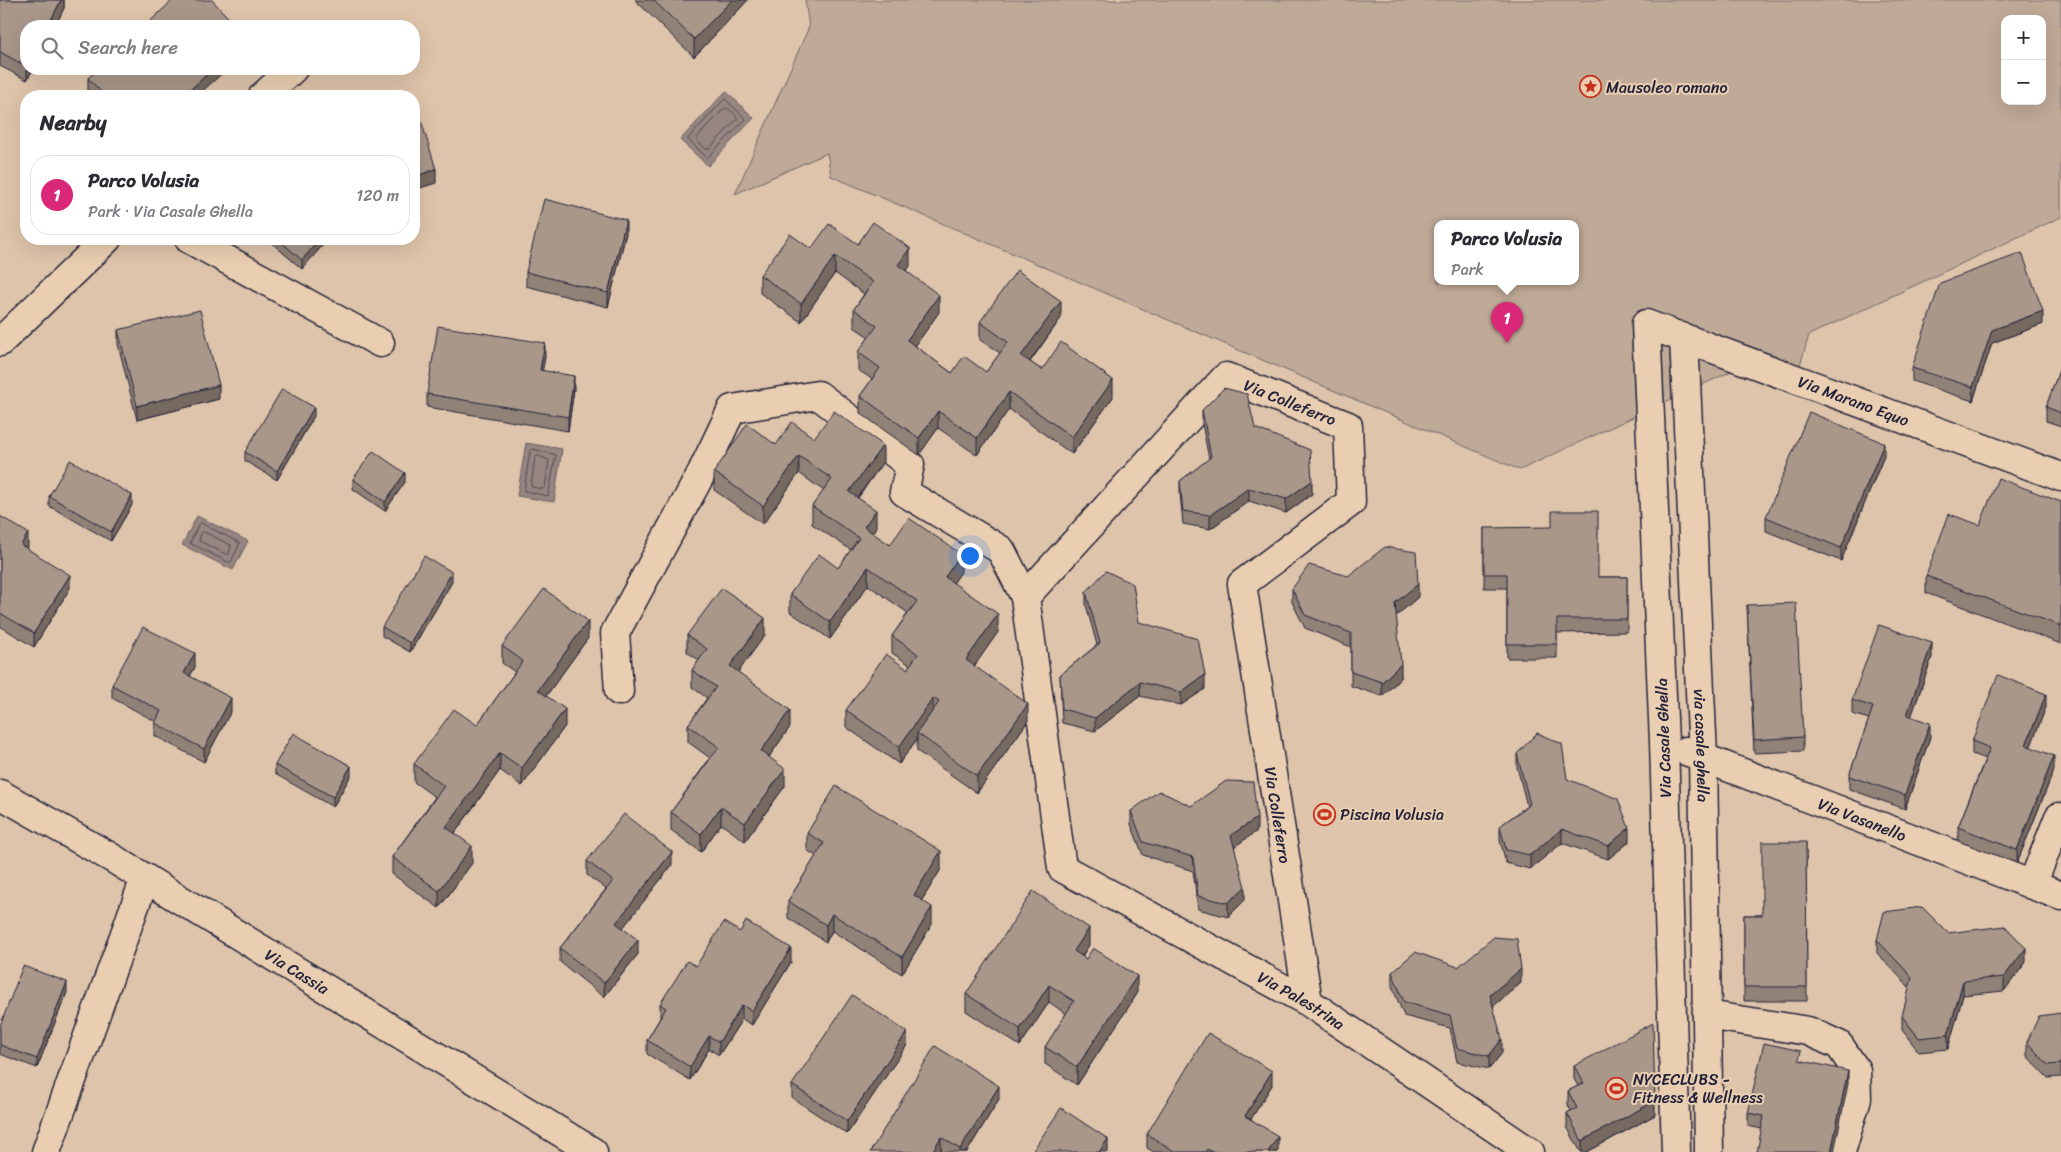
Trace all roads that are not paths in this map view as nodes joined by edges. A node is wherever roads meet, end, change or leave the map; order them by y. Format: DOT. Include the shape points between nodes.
graph roads {
  1 [pos="287,75"];
  2 [pos="270,90"];
  3 [pos="101,245"];
  4 [pos="200,245"];
  5 [pos="1646,324"];
  6 [pos="1684,338"];
  7 [pos="0,342"];
  8 [pos="380,343"];
  9 [pos="2061,477"];
  10 [pos="1025,597"];
  11 [pos="619,691"];
  12 [pos="1664,742"];
  13 [pos="1703,757"];
  14 [pos="0,794"];
  15 [pos="2059,817"];
  16 [pos="145,878"];
  17 [pos="2032,885"];
  18 [pos="2061,896"];
  19 [pos="1308,1002"];
  20 [pos="1707,1015"];
  21 [pos="46,1152"];
  22 [pos="593,1152"];
  23 [pos="1530,1152"];
  24 [pos="1676,1152"];
  25 [pos="1709,1152"];
  26 [pos="1842,1152"];
  1 -- 2 [label="street"];
  3 -- 7 [label="street"];
  4 -- 8 [label="street"];
  5 -- 6 [label="street, Via Marano Equo"];
  5 -- 12 [label="street, Via Casale Ghella"];
  6 -- 9 [label="street, Via Marano Equo"];
  6 -- 13 [label="street, via casale ghella"];
  10 -- 11 [label="street" via="1001,550 904,492 910,465 818,395 732,409 700,476 615,633"];
  10 -- 19 [label="street, Via Palestrina" via="1062,868"];
  10 -- 19 [label="street, Via Colleferro" via="1226,377 1348,426 1351,502 1242,584"];
  12 -- 13 [label="street, Via Vasanello"];
  12 -- 24 [label="street, Via Casale Ghella"];
  13 -- 17 [label="street, Via Vasanello"];
  13 -- 20 [label="street, via casale ghella"];
  14 -- 16 [label="street, Via Cassia"];
  15 -- 17 [label="street"];
  16 -- 21 [label="street"];
  16 -- 22 [label="street, Via Cassia"];
  17 -- 18 [label="street, Via Vasanello"];
  19 -- 23 [label="street, Via Palestrina"];
  20 -- 25 [label="street, via casale ghella"];
  20 -- 26 [label="street" via="1808,1031 1839,1045 1856,1070 1856,1098"];
}
